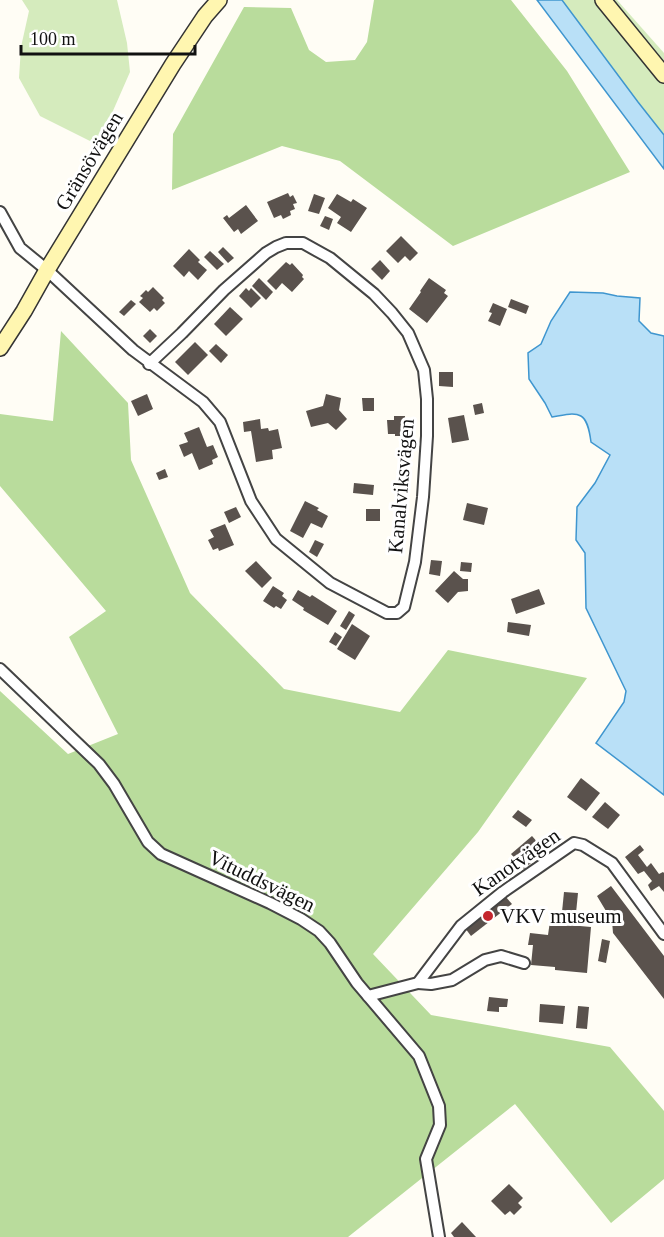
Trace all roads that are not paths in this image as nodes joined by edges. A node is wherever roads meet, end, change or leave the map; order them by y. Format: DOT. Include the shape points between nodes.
graph roads {
  1 [pos="219,0"];
  2 [pos="603,0"];
  3 [pos="664,75"];
  4 [pos="0,212"];
  5 [pos="47,270"];
  6 [pos="0,348"];
  7 [pos="149,363"];
  8 [pos="0,669"];
  9 [pos="664,934"];
  10 [pos="524,963"];
  11 [pos="418,983"];
  12 [pos="368,996"];
  13 [pos="440,1237"];
  1 -- 5 [label="street, Gränsövägen" via="173,64"];
  2 -- 3 [label="street"];
  4 -- 5 [label="street, Kanalviksvägen" via="20,248"];
  5 -- 6 [label="street, Gränsövägen"];
  5 -- 7 [label="street, Kanalviksvägen"];
  7 -- 7 [label="street, Kanalviksvägen" via="203,402 220,422 251,501 276,539 330,584 387,613 397,613 404,607 415,562 423,497 427,399 423,369 408,333 374,294 330,258 303,243 286,243 257,260"];
  8 -- 12 [label="street, Vituddsvägen" via="99,764 148,842 161,854 270,903 319,931"];
  9 -- 11 [label="street, Kanotvägen" via="612,863 574,843 461,926"];
  10 -- 11 [label="street" via="501,956 485,960 452,980"];
  11 -- 12 [label="street"];
  12 -- 13 [label="street, Vituddsvägen" via="419,1056 439,1106 440,1125 426,1159"];
}
